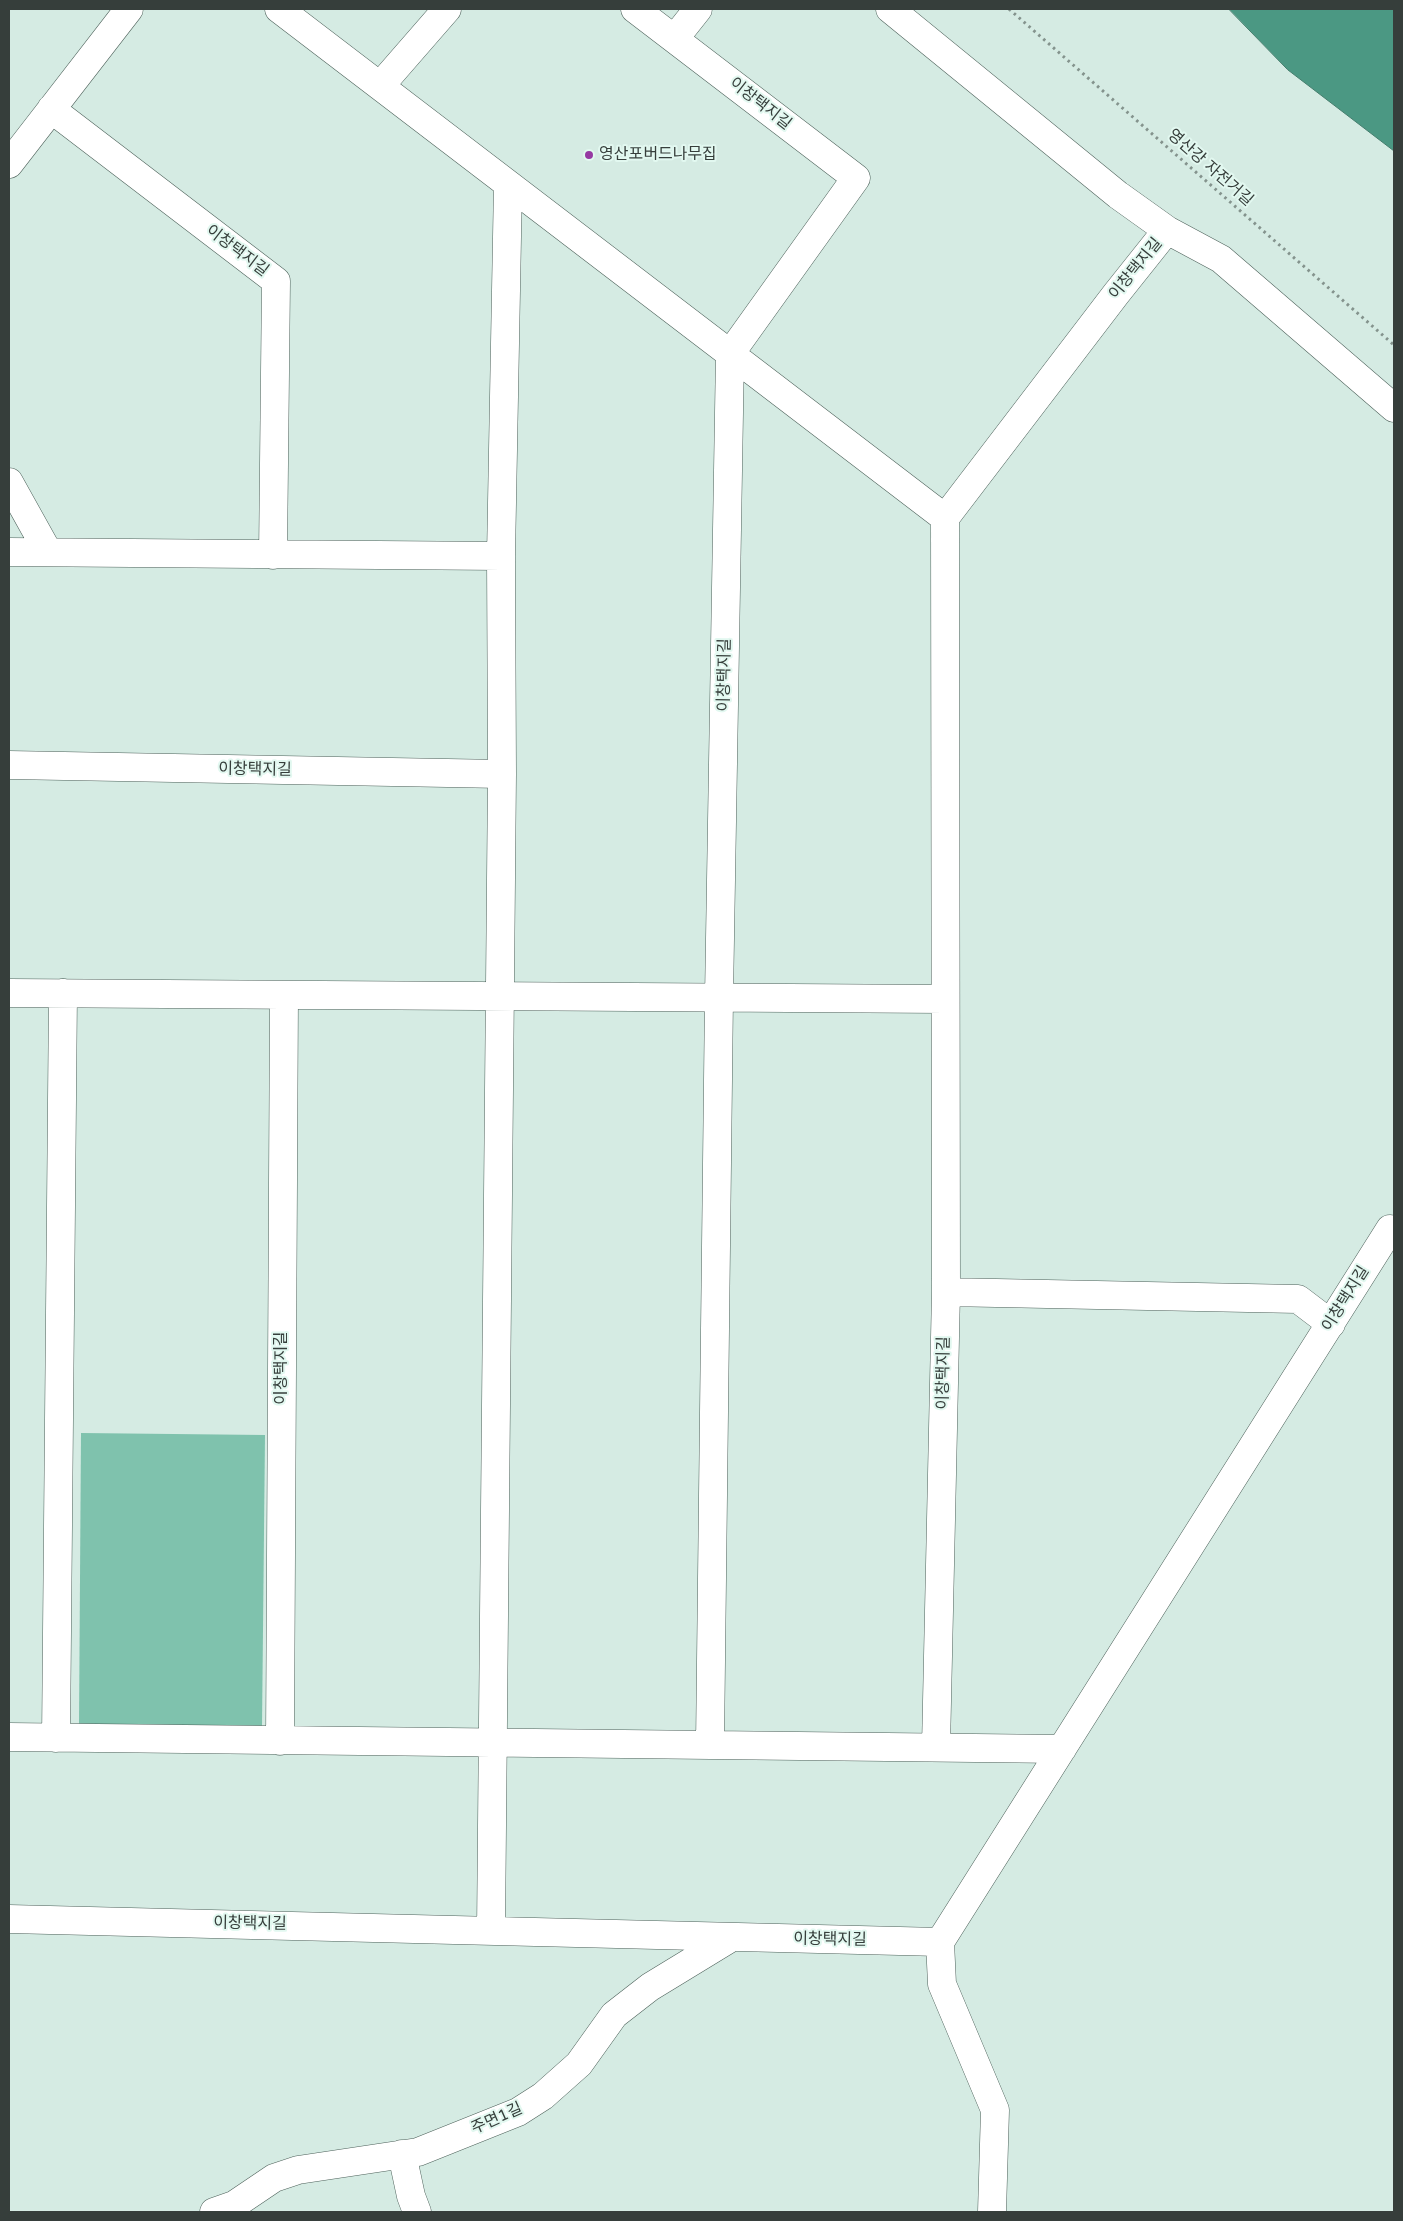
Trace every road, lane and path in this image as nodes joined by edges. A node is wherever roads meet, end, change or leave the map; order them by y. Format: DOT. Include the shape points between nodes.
graph roads {
  1 [pos="129,9"];
  2 [pos="279,9"];
  3 [pos="447,9"];
  4 [pos="635,9"];
  5 [pos="698,9"];
  6 [pos="890,9"];
  7 [pos="1009,9"];
  8 [pos="675,38"];
  9 [pos="380,86"];
  10 [pos="51,109"];
  11 [pos="9,164"];
  12 [pos="508,184"];
  13 [pos="1167,230"];
  14 [pos="1394,345"];
  15 [pos="730,354"];
  16 [pos="1394,408"];
  17 [pos="9,482"];
  18 [pos="946,518"];
  19 [pos="9,552"];
  20 [pos="48,552"];
  21 [pos="273,555"];
  22 [pos="501,556"];
  23 [pos="9,765"];
  24 [pos="502,774"];
  25 [pos="9,993"];
  26 [pos="63,993"];
  27 [pos="284,995"];
  28 [pos="499,996"];
  29 [pos="719,997"];
  30 [pos="945,999"];
  31 [pos="1390,1229"];
  32 [pos="946,1292"];
  33 [pos="1331,1324"];
  34 [pos="9,1737"];
  35 [pos="56,1738"];
  36 [pos="280,1741"];
  37 [pos="492,1742"];
  38 [pos="710,1744"];
  39 [pos="936,1747"];
  40 [pos="1062,1749"];
  41 [pos="9,1919"];
  42 [pos="491,1930"];
  43 [pos="732,1937"];
  44 [pos="940,1942"];
  45 [pos="402,2154"];
  46 [pos="214,2212"];
  47 [pos="417,2212"];
  48 [pos="992,2212"];
  1 -- 10 [label="street"];
  2 -- 9 [label="street"];
  3 -- 9 [label="street"];
  4 -- 8 [label="street, 이창택지길"];
  5 -- 8 [label="street"];
  6 -- 13 [label="street, 이창택지길" via="1118,195"];
  7 -- 14 [label="path, 영산강 자전거길"];
  8 -- 15 [label="street, 이창택지길" via="856,178"];
  9 -- 12 [label="street"];
  10 -- 11 [label="street"];
  10 -- 21 [label="street, 이창택지길" via="276,281"];
  12 -- 15 [label="street"];
  12 -- 22 [label="street"];
  13 -- 16 [label="street" via="1221,259"];
  13 -- 18 [label="street, 이창택지길"];
  15 -- 18 [label="street"];
  15 -- 29 [label="street, 이창택지길"];
  17 -- 20 [label="street"];
  18 -- 30 [label="street, 이창택지길"];
  19 -- 20 [label="street"];
  20 -- 21 [label="street"];
  21 -- 22 [label="street"];
  22 -- 24 [label="street"];
  23 -- 24 [label="street, 이창택지길"];
  24 -- 28 [label="street"];
  25 -- 26 [label="street"];
  26 -- 27 [label="street"];
  26 -- 35 [label="street"];
  27 -- 28 [label="street"];
  27 -- 36 [label="street, 이창택지길"];
  28 -- 29 [label="street"];
  28 -- 37 [label="street"];
  29 -- 30 [label="street"];
  29 -- 38 [label="street, 이창택지길"];
  30 -- 32 [label="street, 이창택지길"];
  31 -- 33 [label="street, 이창택지길"];
  32 -- 33 [label="street" via="1298,1299"];
  32 -- 39 [label="street, 이창택지길"];
  33 -- 40 [label="street, 이창택지길"];
  34 -- 35 [label="street"];
  35 -- 36 [label="street"];
  36 -- 37 [label="street"];
  37 -- 38 [label="street"];
  37 -- 42 [label="street"];
  38 -- 39 [label="street"];
  39 -- 40 [label="street"];
  40 -- 44 [label="street, 이창택지길"];
  41 -- 42 [label="street, 이창택지길"];
  42 -- 43 [label="street, 이창택지길"];
  43 -- 44 [label="street, 이창택지길"];
  43 -- 45 [label="street, 주면1길" via="650,1987 614,2015 579,2064 543,2096 518,2112 418,2152"];
  44 -- 48 [label="street" via="942,1984 995,2110"];
  45 -- 46 [label="street, 주면1길" via="298,2170 274,2178 234,2205"];
  45 -- 47 [label="street"];
}
